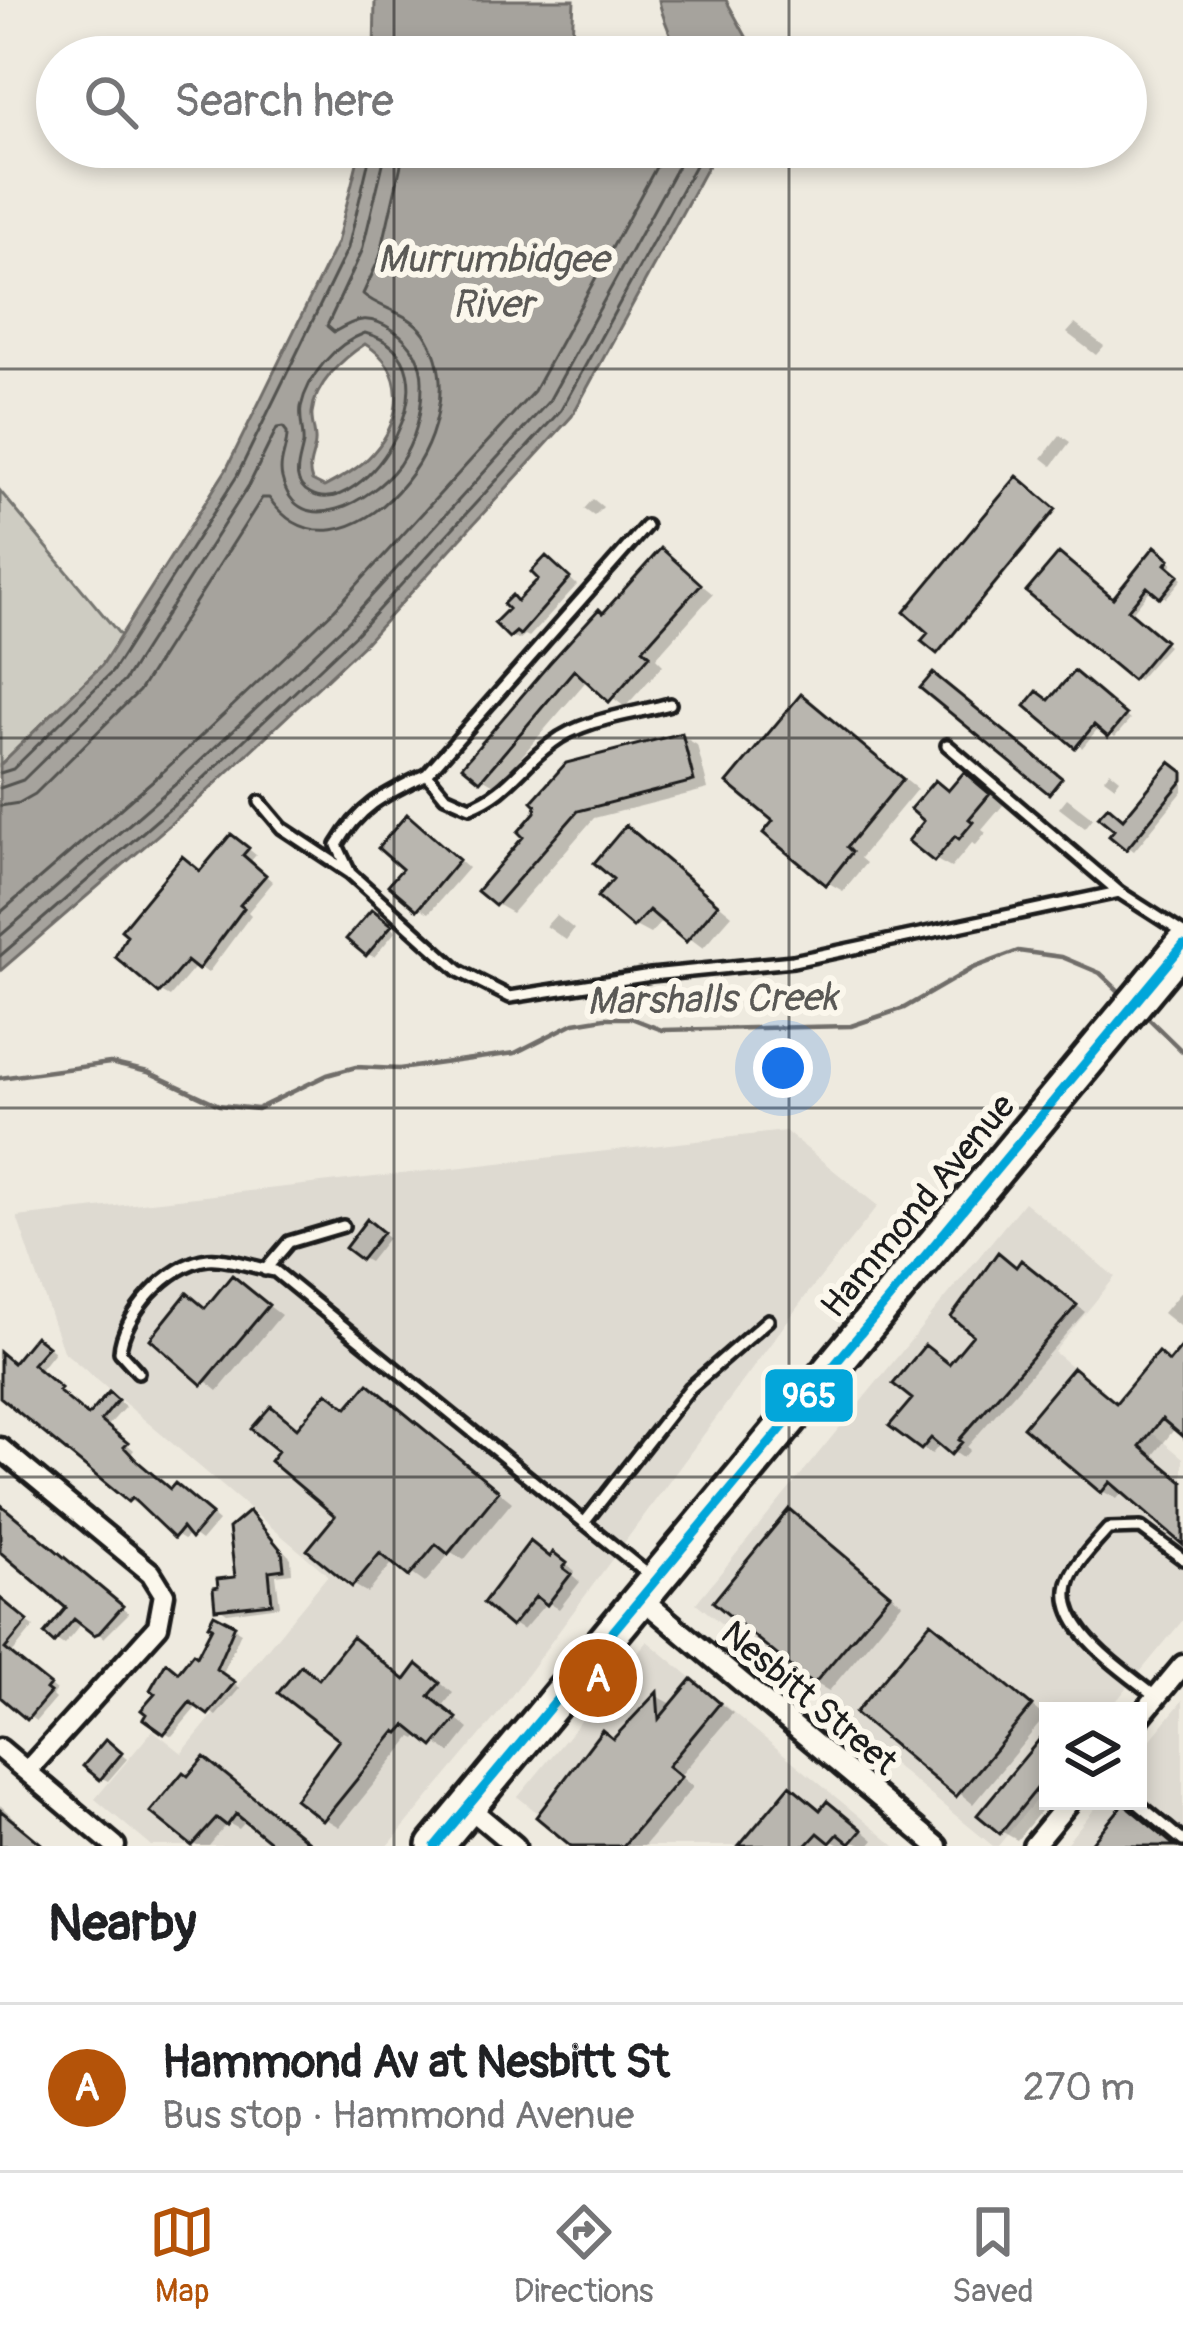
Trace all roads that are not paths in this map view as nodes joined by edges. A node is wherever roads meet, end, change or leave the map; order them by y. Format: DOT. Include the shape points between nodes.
graph roads {
  1 [pos="646,526"];
  2 [pos="670,704"];
  3 [pos="947,746"];
  4 [pos="428,774"];
  5 [pos="260,802"];
  6 [pos="350,873"];
  7 [pos="1119,892"];
  8 [pos="1183,933"];
  9 [pos="1183,945"];
  10 [pos="343,1226"];
  11 [pos="266,1270"];
  12 [pos="768,1320"];
  13 [pos="137,1372"];
  14 [pos="0,1448"];
  15 [pos="584,1523"];
  16 [pos="1183,1558"];
  17 [pos="648,1589"];
  18 [pos="1183,1665"];
  19 [pos="1156,1697"];
  20 [pos="1147,1708"];
  21 [pos="0,1749"];
  22 [pos="27,1771"];
  23 [pos="467,1807"];
  24 [pos="1063,1810"];
  25 [pos="1146,1810"];
  26 [pos="1183,1840"];
  27 [pos="115,1846"];
  28 [pos="435,1846"];
  29 [pos="515,1846"];
  30 [pos="938,1846"];
  31 [pos="1033,1846"];
  1 -- 4 [label="lane"];
  2 -- 4 [label="lane" via="552,742 495,797 470,807 445,796"];
  3 -- 7 [label="lane"];
  4 -- 6 [label="lane" via="353,817 338,845"];
  5 -- 6 [label="lane" via="282,828"];
  6 -- 7 [label="lane" via="459,971 510,997 793,961"];
  7 -- 8 [label="lane"];
  9 -- 17 [label="highway, Hammond Avenue"];
  10 -- 11 [label="lane" via="289,1243"];
  11 -- 13 [label="lane" via="208,1259 164,1276 121,1335 120,1352"];
  11 -- 15 [label="lane"];
  12 -- 15 [label="lane" via="690,1388"];
  14 -- 22 [label="street" via="140,1562 164,1594 158,1626"];
  15 -- 17 [label="lane"];
  16 -- 19 [label="lane" via="1141,1528 1108,1529 1071,1575 1066,1596 1076,1628"];
  17 -- 23 [label="highway, Hammond Avenue"];
  17 -- 30 [label="street, Nesbitt Street"];
  18 -- 19 [label="street"];
  19 -- 20 [label="street"];
  21 -- 22 [label="street"];
  22 -- 27 [label="street"];
  23 -- 28 [label="highway, Hammond Avenue"];
  23 -- 29 [label="street"];
  24 -- 31 [label="street"];
  25 -- 26 [label="lane"];
}
